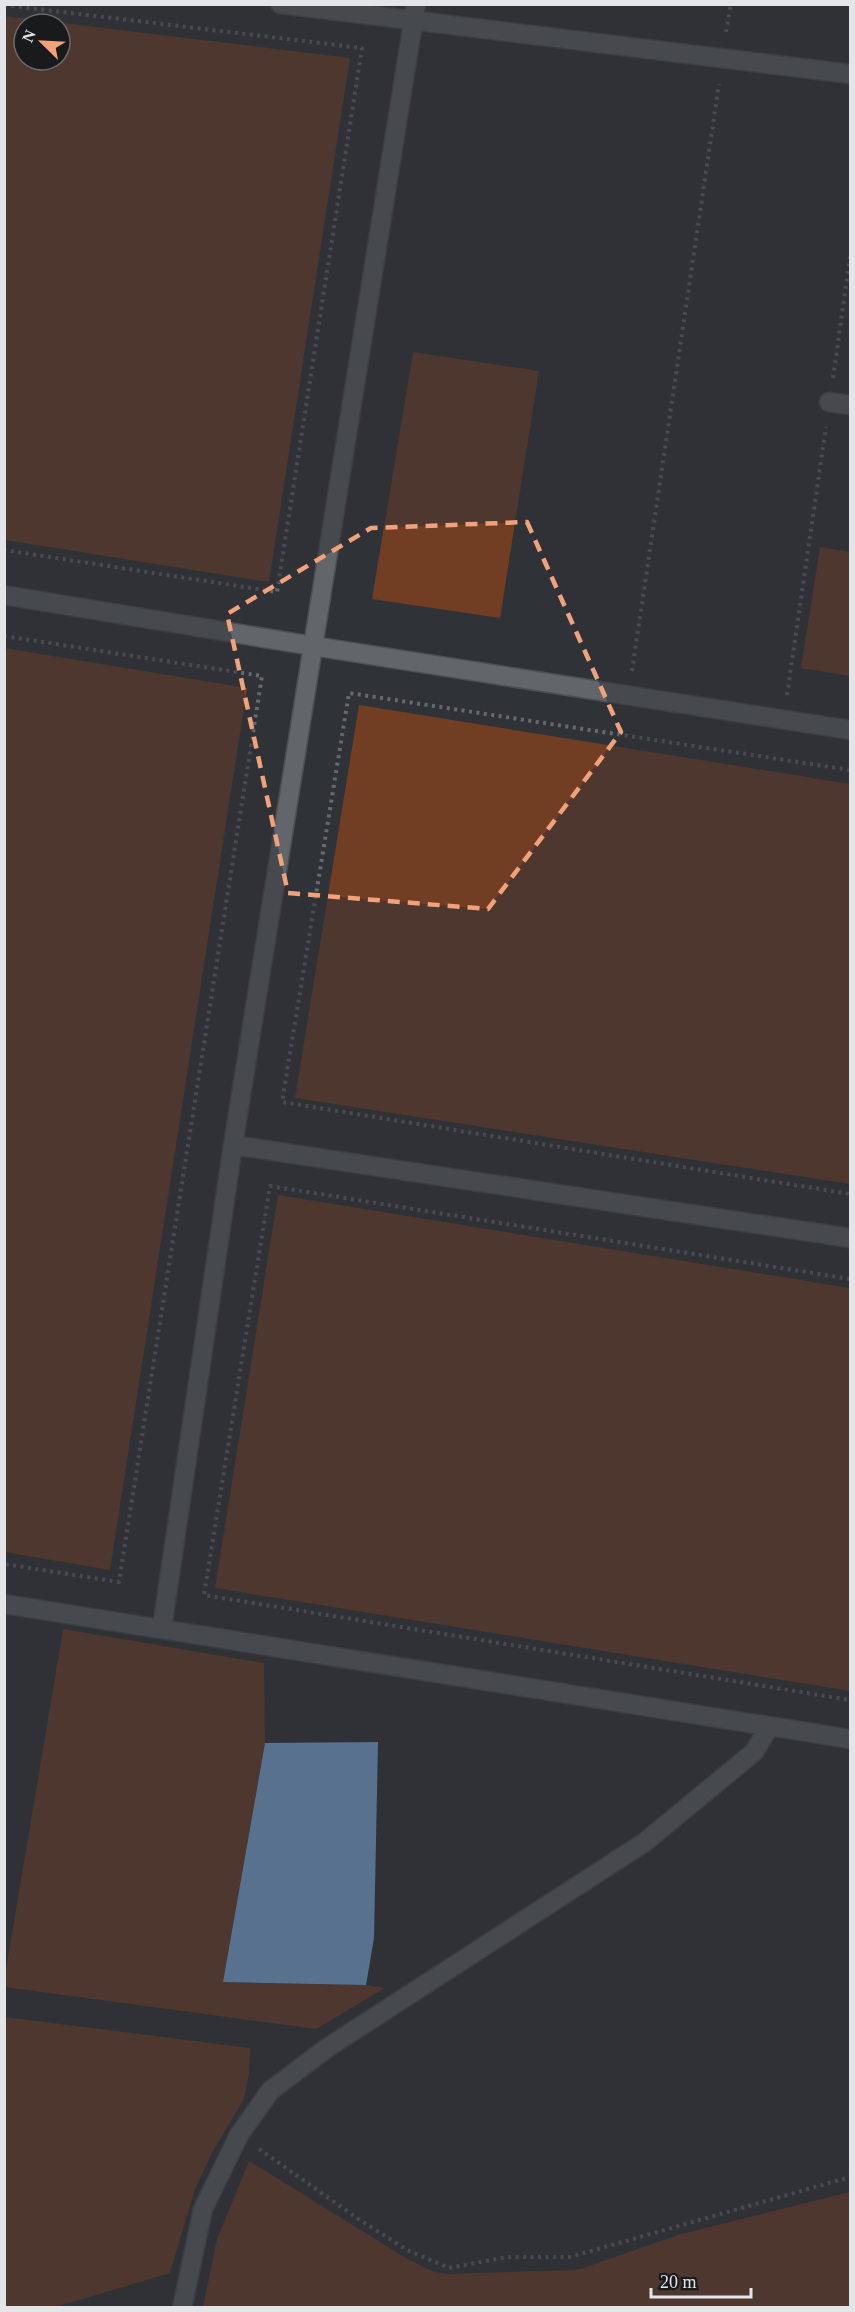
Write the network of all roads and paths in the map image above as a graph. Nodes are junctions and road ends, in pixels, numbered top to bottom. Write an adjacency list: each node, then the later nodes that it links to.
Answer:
1 (280, 4): 3 (street)
2 (4, 5): 9 (path)
3 (414, 13): 4 (street); 12 (street)
4 (722, 59): 5 (street); 13 (path)
5 (850, 74)
6 (850, 257): 7 (path)
7 (829, 402): 8 (street); 14 (path)
8 (850, 405)
9 (4, 550)
10 (4, 595): 12 (street)
11 (4, 636): 21 (path)
12 (313, 646): 13 (street); 17 (street)
13 (628, 695): 14 (street)
14 (783, 719): 15 (street)
15 (850, 730)
16 (850, 770): 18 (path)
17 (233, 1145): 19 (street); 23 (street)
18 (850, 1194)
19 (850, 1238)
20 (850, 1279): 24 (path)
21 (4, 1564)
22 (4, 1604): 23 (street)
23 (162, 1628): 25 (street)
24 (850, 1700)
25 (769, 1727): 26 (street); 27 (street)
26 (850, 1739)
27 (239, 2135): 28 (path); 29 (street)
28 (850, 2177)
29 (182, 2307)

